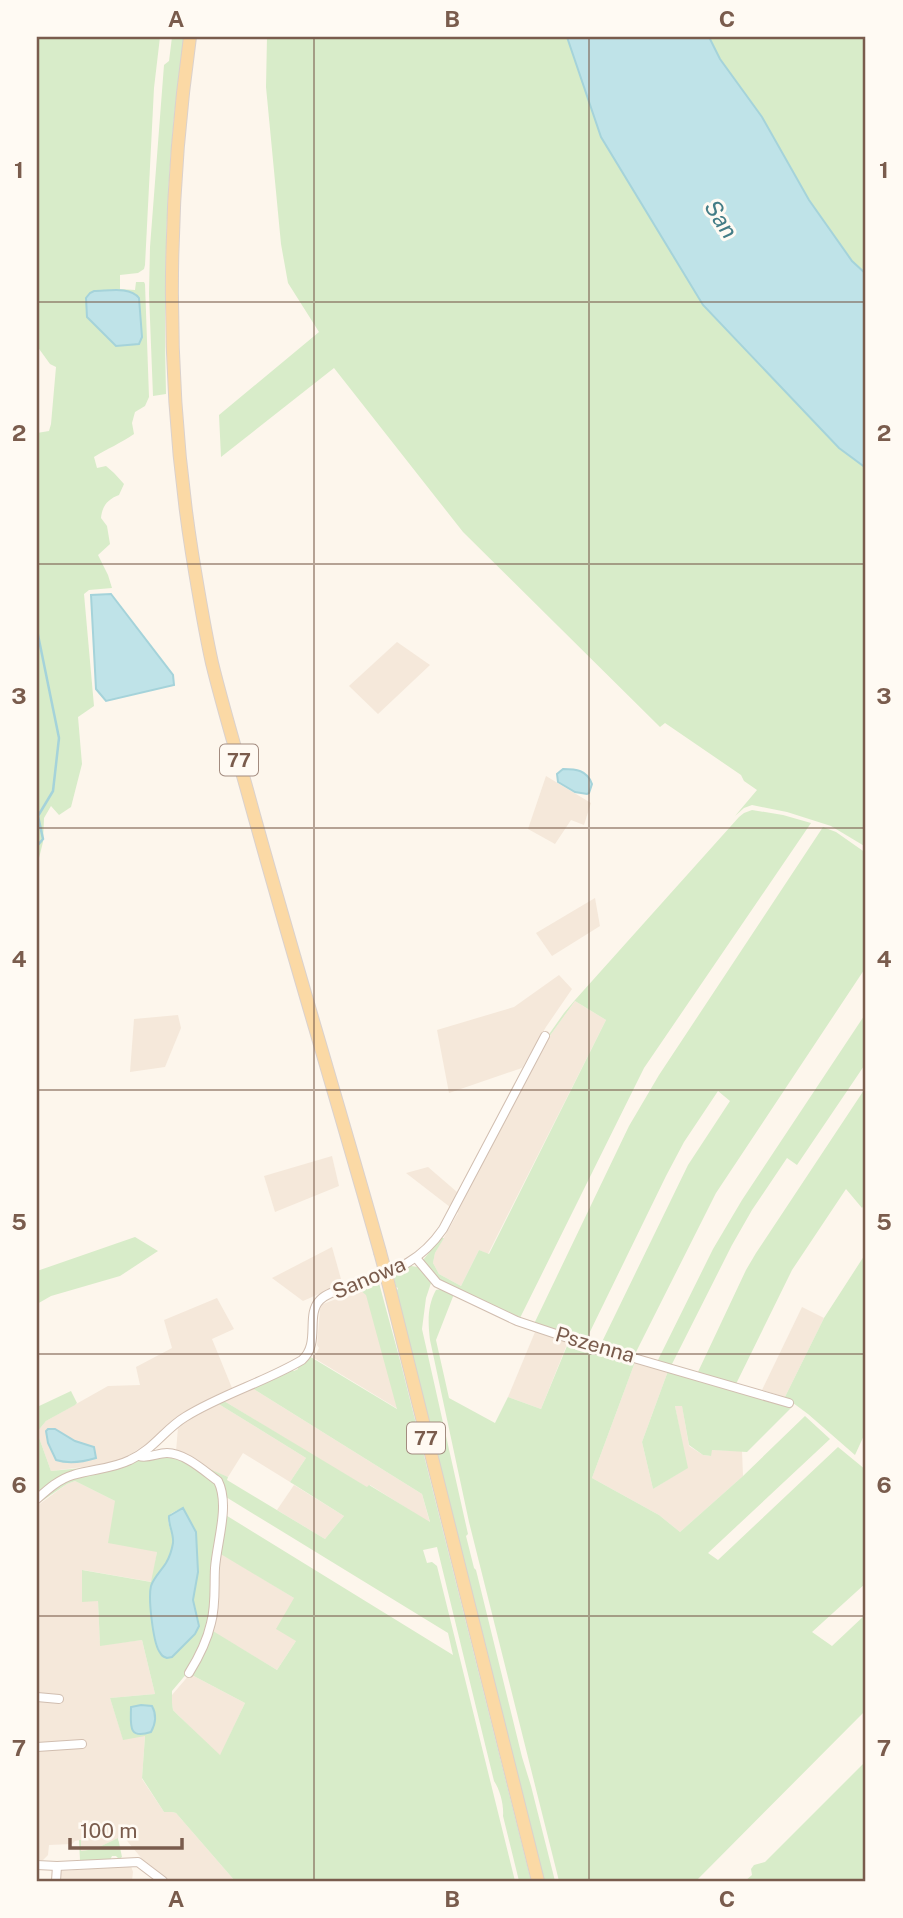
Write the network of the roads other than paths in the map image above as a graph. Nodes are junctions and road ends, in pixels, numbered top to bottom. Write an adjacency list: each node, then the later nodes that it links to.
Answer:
1 (190, 37): 16 (main road, 77, bridge)
2 (545, 1035): 3 (street, Sanowa)
3 (416, 1258): 4 (street, Pszenna); 5 (street, Sanowa)
4 (789, 1403)
5 (139, 1456): 6 (street, Sanowa); 7 (street, Sanowa)
6 (37, 1499)
7 (189, 1673)
8 (37, 1698): 9 (street)
9 (59, 1699)
10 (82, 1744): 11 (street)
11 (37, 1747)
12 (37, 1865): 13 (street)
13 (57, 1866): 14 (street); 15 (street)
14 (56, 1881)
15 (163, 1881)
16 (538, 1881)

